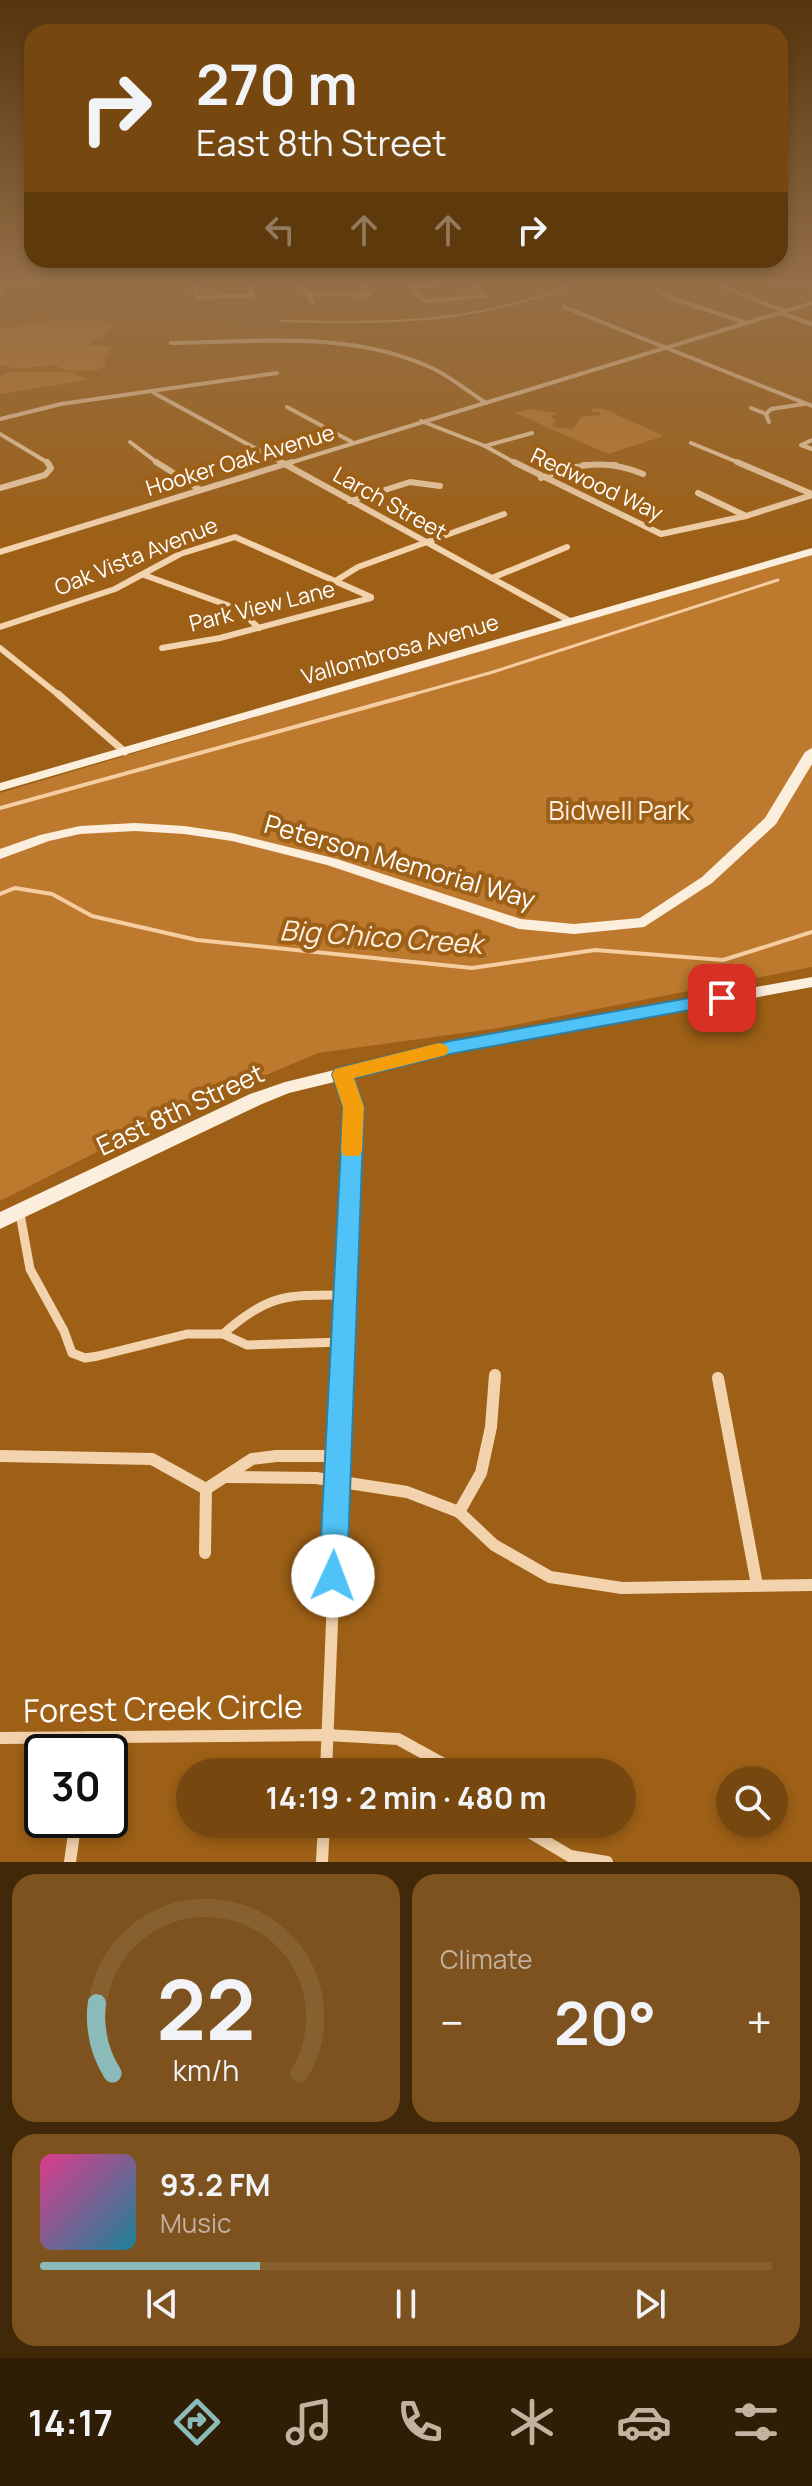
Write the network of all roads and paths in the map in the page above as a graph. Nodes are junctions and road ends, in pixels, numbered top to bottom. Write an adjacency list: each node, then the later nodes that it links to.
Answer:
1 (435, 370): 6 (street)
2 (595, 370): 6 (street, Hooker Oak Avenue)
3 (718, 370): 7 (street)
4 (277, 373): 5 (street)
5 (154, 393): 11 (street); 22 (street, Larch Street)
6 (486, 403): 12 (street, Hooker Oak Avenue)
7 (809, 404): 10 (street)
8 (287, 407): 18 (street)
9 (751, 408): 10 (street)
10 (766, 414): 13 (street)
11 (0, 419)
12 (421, 421): 18 (street, Hooker Oak Avenue); 20 (street, Redwood Way)
13 (769, 422)
14 (532, 433): 20 (street)
15 (0, 434): 26 (street)
16 (812, 440): 21 (street)
17 (130, 442): 27 (street)
18 (352, 442): 22 (street, Hooker Oak Avenue)
19 (691, 443): 29 (street)
20 (485, 446): 24 (street, Redwood Way)
21 (812, 449)
22 (283, 465): 27 (street, Hooker Oak Avenue); 30 (street, Larch Street)
23 (643, 474): 24 (street)
24 (541, 478): 32 (street, Redwood Way)
25 (440, 486): 30 (street)
26 (0, 488)
27 (199, 489): 36 (street, Hooker Oak Avenue)
28 (698, 493): 32 (street)
29 (812, 494): 32 (street, Redwood Way)
30 (350, 501): 33 (street, Larch Street)
31 (504, 514): 33 (street)
32 (746, 516)
33 (427, 543): 38 (street, Larch Street); 39 (street)
34 (567, 547): 38 (street)
35 (812, 551): 41 (street, Vallombrosa Avenue)
36 (0, 552)
37 (144, 575): 39 (street, Oak Vista Avenue); 42 (street, Oak Vista Avenue); 43 (street)
38 (492, 578): 41 (street, Larch Street)
39 (337, 580): 40 (street, Oak Vista Avenue)
40 (371, 597): 43 (street, Park View Lane)
41 (568, 620): 48 (street, Vallombrosa Avenue)
42 (0, 627)
43 (259, 628): 45 (street, Park View Lane)
44 (0, 648): 46 (street)
45 (162, 648)
46 (12, 658): 47 (street); 48 (street)
47 (0, 662)
48 (125, 752): 50 (street, Vallombrosa Avenue)
49 (812, 752): 51 (street, Peterson Memorial Way)
50 (0, 787)
51 (0, 854)
52 (812, 982): 53 (street, East 8th Street)
53 (342, 1074): 54 (street, East 8th Street); 56 (street)
54 (20, 1214): 55 (street, East 8th Street); 57 (street)
55 (0, 1221)
56 (344, 1295): 57 (street); 58 (street)
57 (223, 1334): 58 (street)
58 (343, 1342): 62 (street)
59 (495, 1375): 66 (street)
60 (718, 1378): 68 (street)
61 (0, 1456): 65 (street)
62 (338, 1456): 63 (street); 64 (street)
63 (227, 1477): 64 (street); 65 (street)
64 (337, 1481): 66 (street); 70 (street)
65 (206, 1489): 67 (street)
66 (459, 1512): 68 (street)
67 (205, 1553)
68 (757, 1585): 69 (street)
69 (812, 1585)
70 (327, 1735): 71 (street, Forest Creek Circle); 74 (street); 75 (street, Forest Creek Circle)
71 (128, 1737)
72 (0, 1738): 73 (street, Forest Creek Circle)
73 (24, 1738)
74 (326, 1758)
75 (433, 1758)
76 (73, 1838): 79 (street)
77 (323, 1838): 80 (street)
78 (540, 1838): 81 (street)
79 (70, 1862)
80 (322, 1862)
81 (607, 1862)

